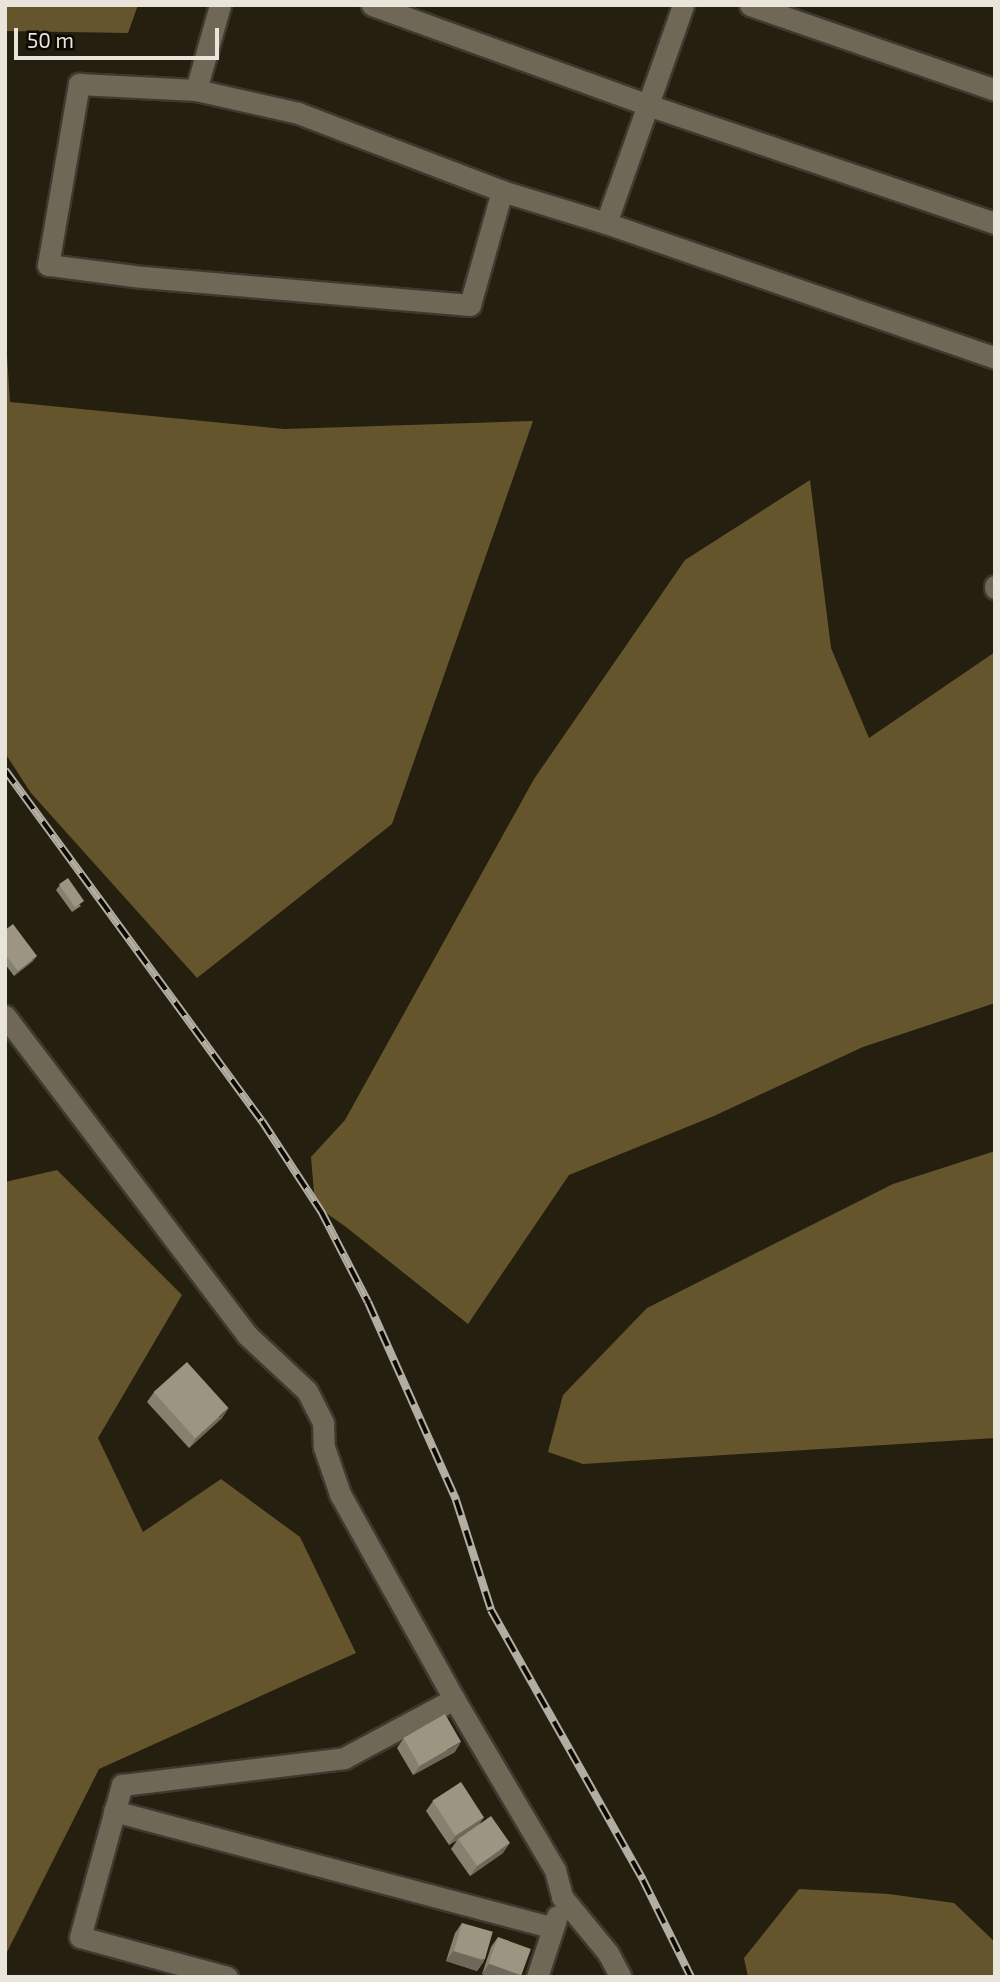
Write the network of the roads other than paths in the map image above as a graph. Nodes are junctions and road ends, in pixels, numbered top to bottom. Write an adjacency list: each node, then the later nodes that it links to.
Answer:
1 (220, 5): 5 (street)
2 (372, 5): 7 (street)
3 (683, 5): 7 (street)
4 (750, 5): 6 (street)
5 (196, 90): 8 (street); 8 (street)
6 (995, 90)
7 (648, 105): 9 (street); 10 (street)
8 (502, 191): 9 (street)
9 (606, 223): 11 (street)
10 (995, 223)
11 (995, 358)
12 (5, 1016): 13 (street)
13 (454, 1699): 14 (street); 15 (street)
14 (114, 1811): 16 (street); 17 (street)
15 (562, 1897): 16 (street); 19 (street)
16 (553, 1928): 18 (street)
17 (227, 1977)
18 (537, 1977)
19 (621, 1977)

